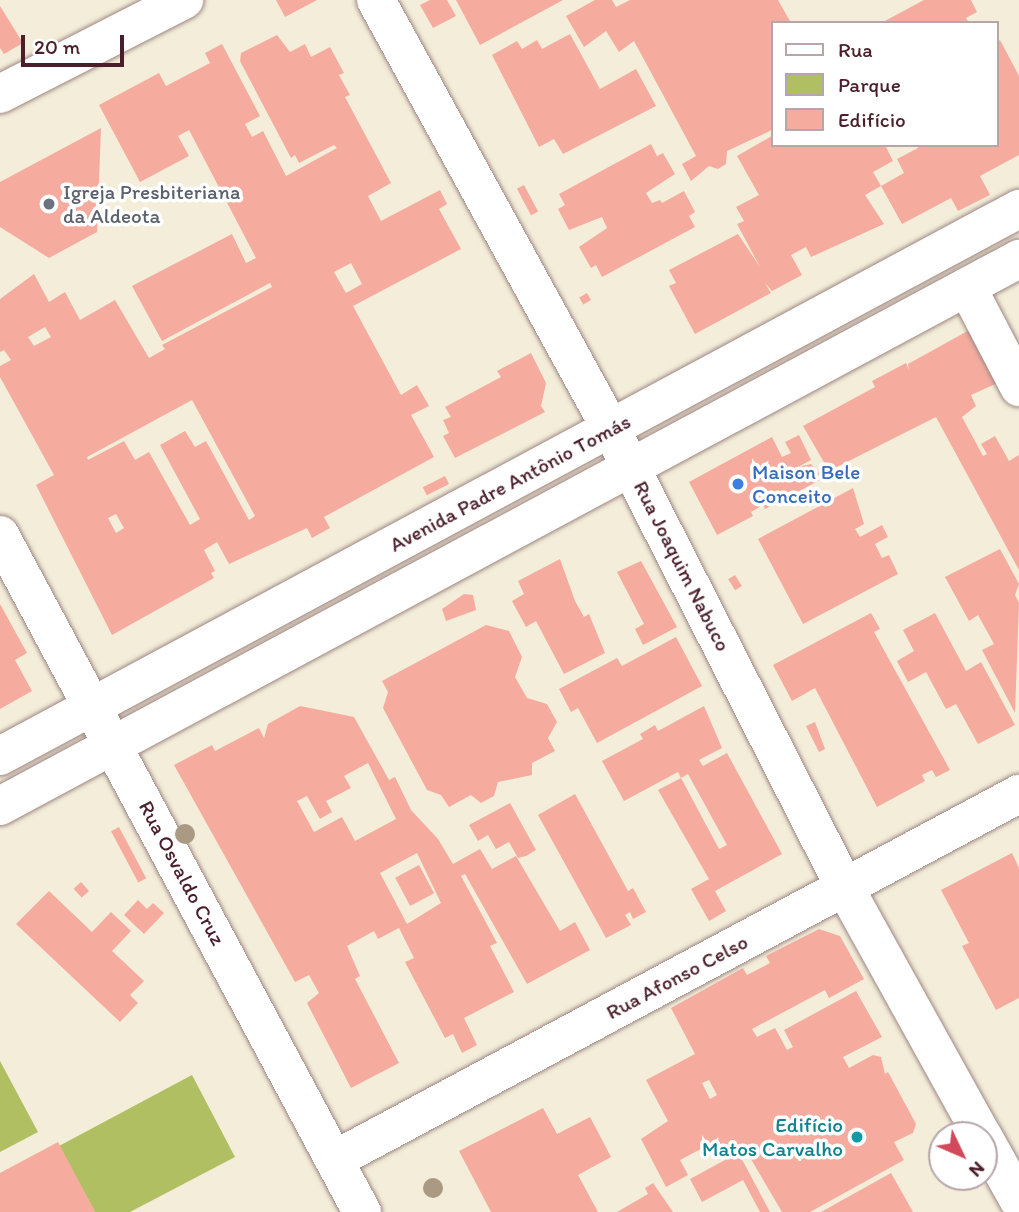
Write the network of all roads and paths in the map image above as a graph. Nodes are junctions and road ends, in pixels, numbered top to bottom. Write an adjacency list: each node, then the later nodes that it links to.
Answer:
1 (184, 0): 3 (street)
2 (376, 0): 8 (street, Rua Joaquim Nabuco)
3 (0, 94)
4 (1019, 209): 8 (street, Avenida Padre Antônio Tomás)
5 (1019, 259): 6 (street)
6 (967, 287): 7 (street); 9 (street)
7 (1019, 387)
8 (611, 429): 9 (street, Rua Joaquim Nabuco); 11 (street, Avenida Padre Antônio Tomás)
9 (632, 469): 12 (street); 16 (street, Rua Joaquim Nabuco)
10 (0, 535): 11 (street, Rua Osvaldo Cruz)
11 (93, 706): 12 (street, Rua Osvaldo Cruz); 13 (street, Avenida Padre Antônio Tomás)
12 (114, 746): 15 (street); 18 (street, Rua Osvaldo Cruz)
13 (0, 756)
14 (1019, 794): 16 (street, Rua Afonso Celso)
15 (0, 806)
16 (845, 888): 17 (street, Rua Joaquim Nabuco); 18 (street, Rua Afonso Celso)
17 (974, 1121)
18 (334, 1160): 21 (street, Rua Osvaldo Cruz)
19 (998, 1164): 20 (street, Rua Joaquim Nabuco)
20 (1019, 1201)
21 (362, 1212)

